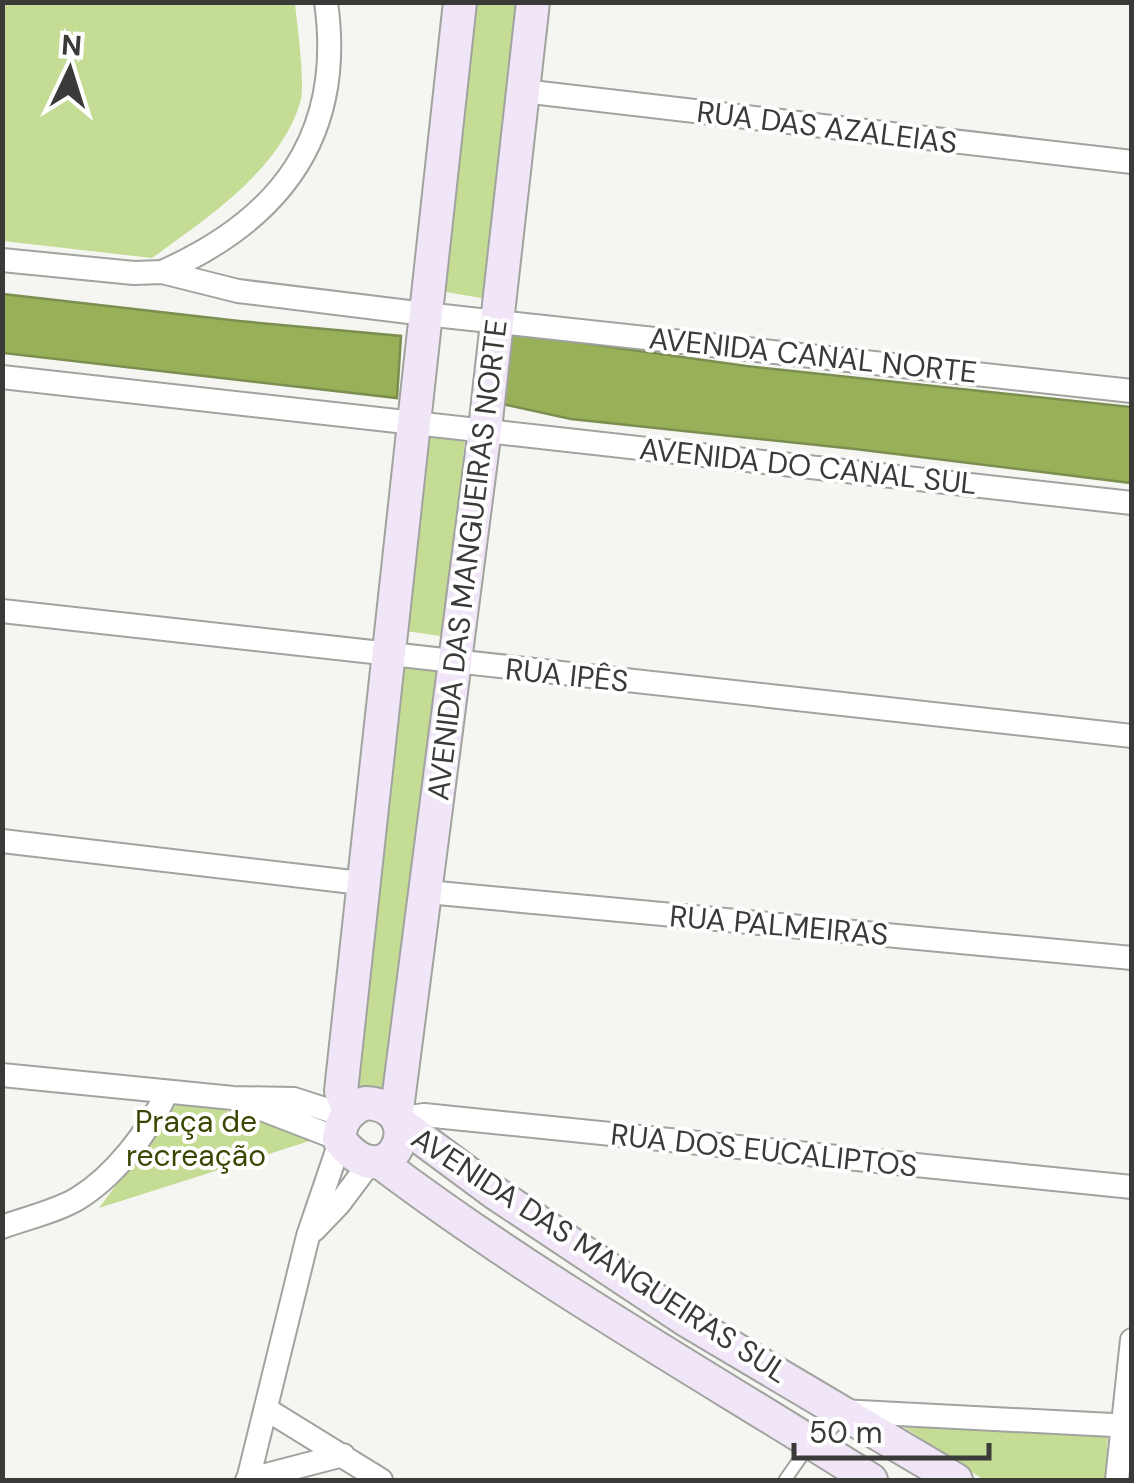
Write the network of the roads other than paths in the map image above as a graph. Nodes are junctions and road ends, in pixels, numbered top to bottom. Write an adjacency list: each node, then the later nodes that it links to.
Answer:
1 (326, 2): 7 (street)
2 (460, 2): 8 (street)
3 (533, 2): 4 (street, AVENIDA DAS MANGUEIRAS NORTE)
4 (523, 92): 5 (street, RUA DAS AZALEIAS); 9 (street, AVENIDA DAS MANGUEIRAS NORTE)
5 (1132, 162)
6 (2, 260): 7 (street)
7 (162, 272): 8 (street)
8 (425, 314): 9 (street, AVENIDA CANAL NORTE); 12 (street)
9 (495, 320): 11 (street, AVENIDA CANAL NORTE); 13 (street, AVENIDA DAS MANGUEIRAS NORTE)
10 (2, 376): 12 (street)
11 (1132, 390)
12 (412, 421): 13 (street, AVENIDA DO CANAL SUL); 16 (street)
13 (485, 429): 14 (street, AVENIDA DO CANAL SUL); 17 (street, AVENIDA DAS MANGUEIRAS NORTE)
14 (1132, 503)
15 (2, 611): 16 (street, RUA IPÊS)
16 (387, 655): 17 (street, RUA IPÊS); 20 (street)
17 (454, 662): 18 (street, RUA IPÊS); 21 (street, AVENIDA DAS MANGUEIRAS NORTE)
18 (1132, 736)
19 (2, 840): 20 (street)
20 (361, 883): 26 (street)
21 (427, 892): 22 (street, RUA PALMEIRAS); 25 (street, AVENIDA DAS MANGUEIRAS NORTE)
22 (1132, 958)
23 (2, 1076): 24 (street)
24 (167, 1092): 26 (street); 29 (street)
25 (398, 1120): 26 (street); 27 (street); 28 (street, RUA DOS EUCALIPTOS); 33 (street, AVENIDA DAS MANGUEIRAS SUL)
26 (344, 1127): 27 (street); 30 (street)
27 (375, 1163): 30 (street); 35 (street, AVENIDA DAS MANGUEIRAS SUL)
28 (1132, 1188)
29 (2, 1227)
30 (308, 1236): 32 (street)
31 (1132, 1340): 34 (street)
32 (266, 1409): 36 (street); 37 (street)
33 (840, 1411): 34 (street); 35 (street); 41 (street, AVENIDA DAS MANGUEIRAS SUL)
34 (1127, 1426): 42 (street)
35 (812, 1442): 39 (lane); 40 (street, AVENIDA DAS MANGUEIRAS SUL)
36 (343, 1455): 37 (street); 38 (street)
37 (248, 1480)
38 (381, 1480)
39 (785, 1480)
40 (871, 1480)
41 (956, 1480)
42 (1117, 1480)

